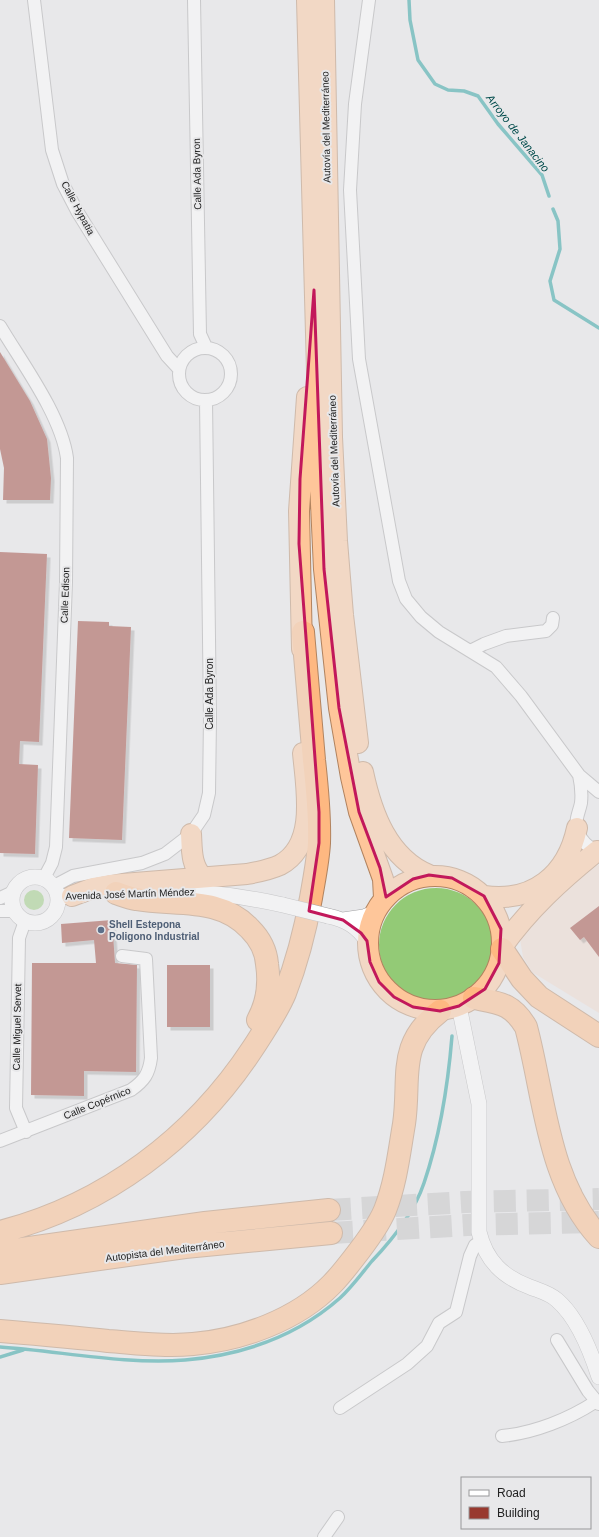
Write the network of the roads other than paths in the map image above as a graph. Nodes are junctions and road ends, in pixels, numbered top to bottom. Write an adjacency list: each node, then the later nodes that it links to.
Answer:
1 (34, 0): 9 (street, Calle Hypatia)
2 (194, 0): 8 (street, Calle Ada Byron)
3 (307, 0): 6 (highway, Autovía del Mediterráneo)
4 (324, 0): 19 (highway, Autovía del Mediterráneo)
5 (370, 0): 13 (street)
6 (314, 290): 12 (highway, Autovía del Mediterráneo); 25 (highway, Autovía del Mediterráneo)
7 (0, 326): 21 (street, Calle Edison)
8 (206, 347): 9 (street); 10 (street)
9 (179, 368): 10 (street)
10 (206, 400): 17 (street, Calle Ada Byron)
11 (553, 618): 13 (street)
12 (303, 632): 20 (highway, Autovía del Mediterráneo); 33 (highway)
13 (470, 651): 14 (street)
14 (579, 775): 15 (street); 16 (street)
15 (599, 793): 16 (street)
16 (578, 819): 18 (street); 24 (highway)
17 (191, 834): 20 (highway); 21 (street, Calle Ada Byron)
18 (598, 851): 29 (highway)
19 (429, 876): 24 (highway); 25 (highway)
20 (202, 877): 21 (highway, Autovía del Mediterráneo)
21 (57, 889): 22 (street, Avenida José Martín Méndez); 23 (street); 26 (street)
22 (116, 893): 27 (street, Avenida José Martín Méndez, bridge); 33 (highway)
23 (6, 895): 26 (street)
24 (484, 896): 29 (highway)
25 (379, 906): 27 (street, Avenida José Martín Méndez); 28 (highway)
26 (13, 914): 34 (street, Calle Miguel Servet)
27 (343, 920): 28 (street, Avenida José Martín Méndez)
28 (367, 941): 31 (highway)
29 (502, 948): 31 (highway); 32 (highway)
30 (122, 956): 34 (street, Calle Copérnico)
31 (458, 1005): 39 (highway); 40 (street); 43 (highway)
32 (599, 1036)
33 (239, 1069): 37 (highway)
34 (26, 1132): 35 (street, Calle Copérnico)
35 (0, 1140)
36 (329, 1210): 41 (highway)
37 (0, 1232)
38 (331, 1233): 42 (highway, Autopista del Mediterráneo)
39 (599, 1237)
40 (481, 1242): 45 (street); 47 (street)
41 (0, 1252)
42 (0, 1273)
43 (0, 1330)
44 (557, 1340): 46 (street)
45 (599, 1377)
46 (597, 1403): 48 (street)
47 (340, 1408)
48 (502, 1436)
49 (338, 1517): 50 (street)
50 (324, 1537)

